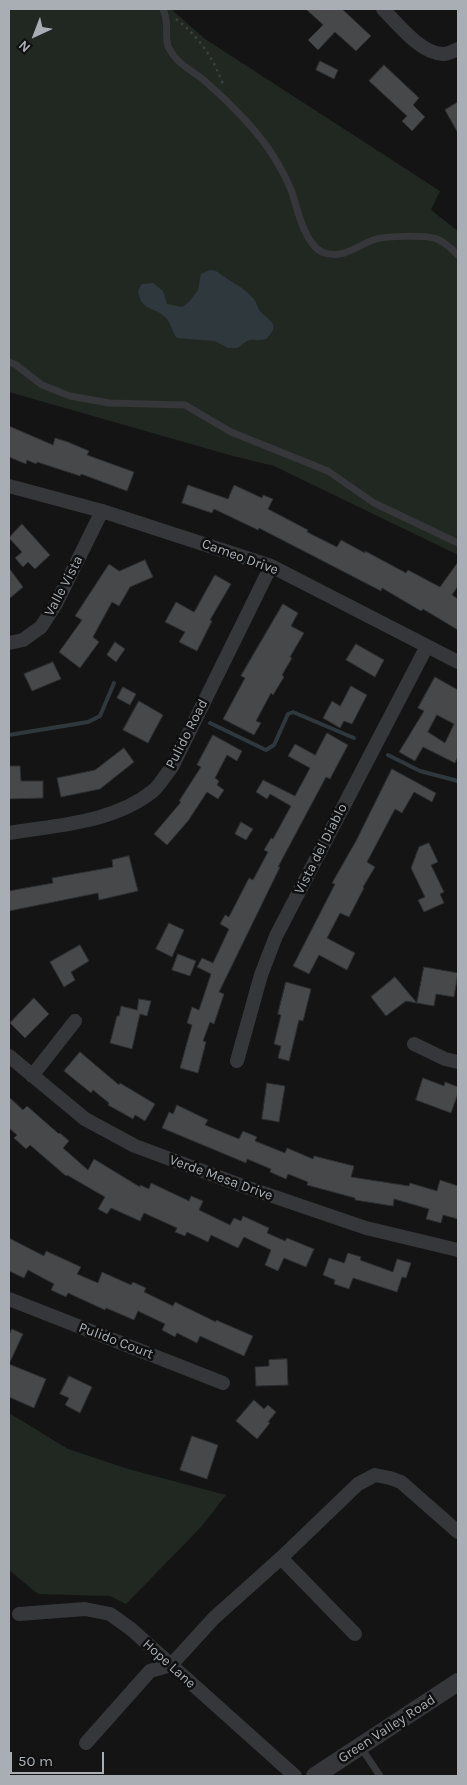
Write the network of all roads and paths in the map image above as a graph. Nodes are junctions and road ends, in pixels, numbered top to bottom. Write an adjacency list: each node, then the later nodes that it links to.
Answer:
1 (163, 9): 5 (lane)
2 (383, 9): 4 (street)
3 (171, 15): 5 (path)
4 (458, 49)
5 (229, 105): 6 (lane)
6 (458, 255)
7 (9, 362): 10 (lane)
8 (9, 486): 9 (street, Cameo Drive)
9 (102, 511): 11 (street, Cameo Drive); 12 (street, Valle Vista)
10 (458, 543)
11 (271, 566): 13 (street, Cameo Drive); 15 (street, Pulido Road)
12 (9, 644)
13 (426, 646): 14 (street, Cameo Drive); 19 (street, Vista del Diablo)
14 (458, 662)
15 (9, 833)
16 (75, 1021): 21 (street)
17 (414, 1044): 20 (street)
18 (9, 1056): 21 (street, Verde Mesa Drive)
19 (237, 1060)
20 (458, 1062)
21 (32, 1076): 22 (street, Verde Mesa Drive)
22 (458, 1250)
23 (9, 1299): 24 (street, Pulido Court)
24 (223, 1383)
25 (458, 1532): 26 (street)
26 (281, 1558): 28 (street); 29 (street)
27 (19, 1614): 29 (street, Hope Lane)
28 (356, 1634)
29 (171, 1666): 31 (street); 33 (street, Hope Lane)
30 (458, 1682): 32 (street, Green Valley Road)
31 (86, 1743)
32 (359, 1746): 34 (street, Green Valley Road); 35 (lane)
33 (296, 1776)
34 (315, 1776)
35 (380, 1776)

